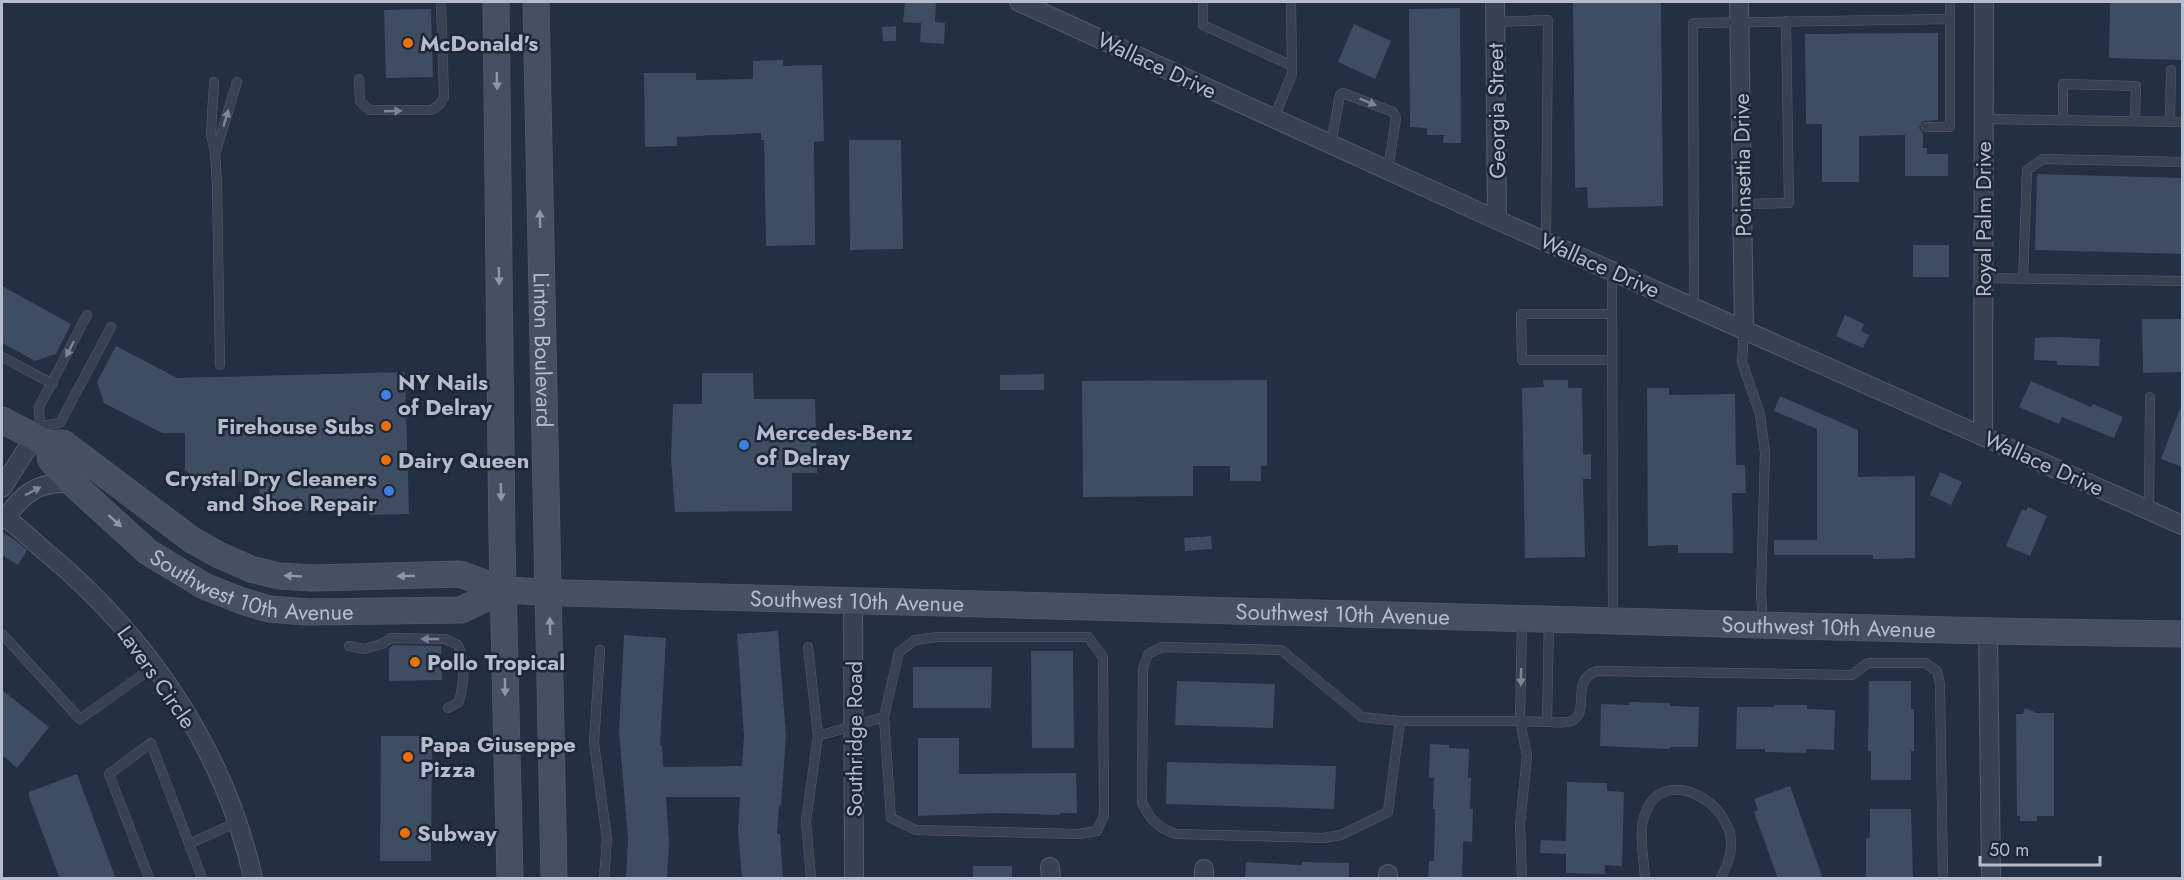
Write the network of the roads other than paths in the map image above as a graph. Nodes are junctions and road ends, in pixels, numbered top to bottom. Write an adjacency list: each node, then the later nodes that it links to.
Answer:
1 (441, 2): 17 (lane, one-way to 1)
2 (496, 2): 56 (street, Linton Boulevard, one-way to 56)
3 (536, 2): 57 (street, Linton Boulevard, one-way to 3)
4 (1019, 2): 20 (street, Wallace Drive)
5 (1203, 2): 15 (lane)
6 (1291, 2): 15 (lane)
7 (1495, 2): 13 (street, Georgia Street)
8 (1739, 2): 14 (street, Poinsettia Drive)
9 (1950, 2): 11 (lane)
10 (1984, 2): 21 (street, Royal Palm Drive)
11 (1950, 19): 12 (lane); 26 (lane)
12 (1786, 21): 14 (lane); 31 (lane)
13 (1495, 22): 32 (street, Georgia Street); 33 (lane)
14 (1739, 22): 31 (street, Poinsettia Drive); 38 (lane)
15 (1292, 66): 20 (lane)
16 (2170, 70): 24 (lane)
17 (359, 79)
18 (214, 82): 28 (lane)
19 (237, 82): 28 (lane, one-way to 19)
20 (1274, 118): 27 (street, Wallace Drive)
21 (1984, 119): 22 (lane); 35 (street, Royal Palm Drive)
22 (2063, 120): 23 (lane); 23 (lane)
23 (2135, 121): 24 (lane)
24 (2170, 121): 25 (lane)
25 (2182, 122)
26 (1926, 127)
27 (1330, 144): 30 (street, Wallace Drive); 30 (lane, one-way to 30)
28 (215, 153): 45 (lane)
29 (2182, 162): 36 (lane)
30 (1388, 170): 32 (street, Wallace Drive)
31 (1742, 204): 42 (street, Poinsettia Drive)
32 (1497, 220): 33 (street, Wallace Drive)
33 (1546, 242): 34 (street, Wallace Drive)
34 (1612, 271): 38 (street, Wallace Drive); 39 (lane)
35 (1983, 278): 36 (lane); 50 (street, Royal Palm Drive)
36 (2023, 279): 37 (lane)
37 (2182, 281)
38 (1694, 307): 42 (street, Wallace Drive)
39 (1612, 314): 44 (lane); 44 (lane)
40 (87, 315): 46 (lane, one-way to 46)
41 (111, 327): 49 (lane)
42 (1744, 329): 50 (street, Wallace Drive); 62 (lane)
43 (2, 357): 46 (lane)
44 (1612, 360): 61 (lane)
45 (220, 365)
46 (53, 384): 49 (lane)
47 (2150, 397): 53 (lane)
48 (2, 420): 49 (street, Southwest 10th Avenue)
49 (41, 435): 51 (street, Southwest 10th Avenue); 52 (street); 56 (street, Southwest 10th Avenue, one-way to 49)
50 (1983, 436): 53 (street, Wallace Drive)
51 (71, 482): 54 (street, one-way to 51); 56 (street, Southwest 10th Avenue, one-way to 56)
52 (2, 488)
53 (2149, 509): 55 (street, Wallace Drive)
54 (3, 516): 69 (street, Lavers Circle)
55 (2182, 525)
56 (503, 590): 57 (street, Southwest 10th Avenue); 82 (street, Linton Boulevard, one-way to 82)
57 (549, 592): 58 (street, Southwest 10th Avenue); 83 (street, Linton Boulevard, one-way to 57)
58 (854, 600): 59 (street, Southwest 10th Avenue); 75 (street, Southridge Road)
59 (1522, 618): 60 (street, Southwest 10th Avenue); 73 (lane, one-way to 73)
60 (1549, 619): 61 (street, Southwest 10th Avenue); 74 (lane)
61 (1614, 621): 62 (street, Southwest 10th Avenue)
62 (1763, 625): 63 (street, Southwest 10th Avenue)
63 (1988, 631): 65 (street, Southwest 10th Avenue); 91 (street)
64 (2, 634): 69 (lane)
65 (2182, 634)
66 (350, 646): 70 (lane, one-way to 66)
67 (808, 647): 76 (lane)
68 (600, 650): 84 (lane)
69 (155, 666): 77 (street, Lavers Circle)
70 (448, 708)
71 (884, 717): 71 (lane); 75 (lane)
72 (1400, 721): 72 (lane); 73 (lane)
73 (1520, 721): 74 (lane); 87 (lane)
74 (1547, 722): 90 (lane)
75 (855, 725): 76 (lane); 86 (street, Southridge Road)
76 (818, 736): 85 (lane)
77 (237, 822): 78 (lane); 81 (street, Lavers Circle)
78 (189, 844): 79 (lane); 80 (lane)
79 (149, 879)
80 (202, 879)
81 (253, 879)
82 (510, 879)
83 (554, 879)
84 (603, 879)
85 (811, 879)
86 (854, 879)
87 (1522, 879)
88 (1646, 879): 89 (lane)
89 (1721, 879)
90 (1943, 879)
91 (1991, 879)

